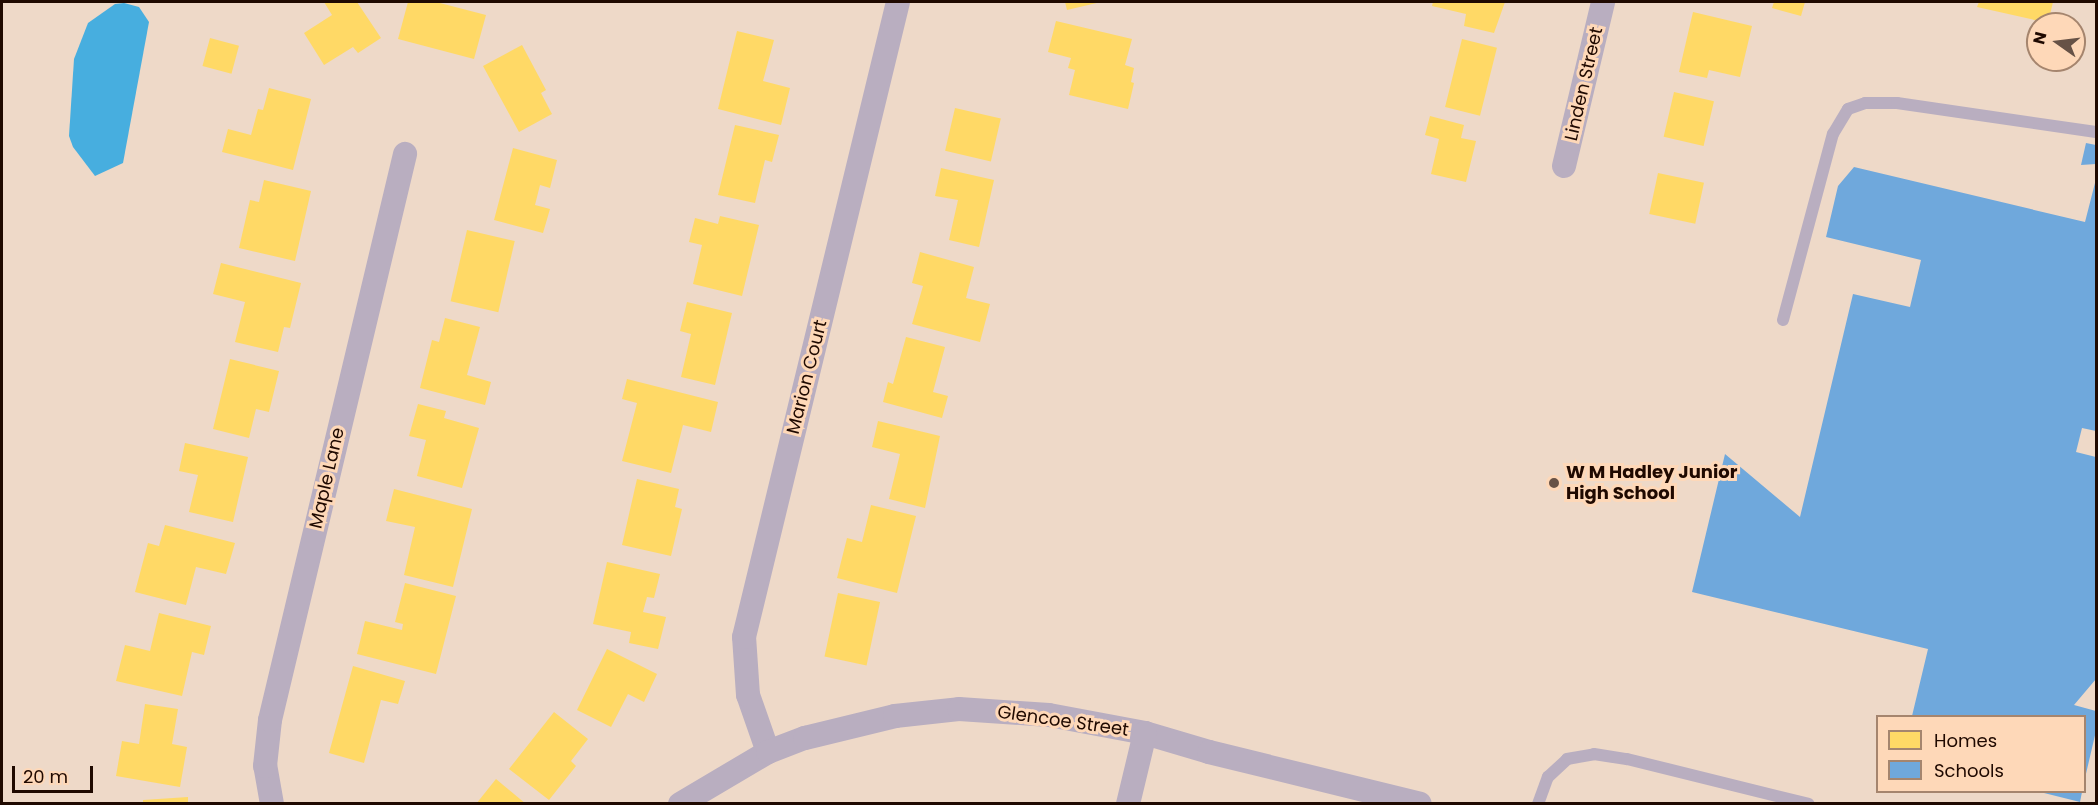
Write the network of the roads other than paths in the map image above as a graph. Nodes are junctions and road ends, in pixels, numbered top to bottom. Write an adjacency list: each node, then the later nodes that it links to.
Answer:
1 (898, 2): 8 (street, Marion Court)
2 (1603, 2): 5 (street, Linden Street)
3 (2097, 132): 6 (lane)
4 (405, 154): 9 (street, Maple Lane)
5 (1564, 166)
6 (1782, 320)
7 (1145, 733): 8 (street, Glencoe Street); 11 (street); 12 (street, Glencoe Street)
8 (768, 752): 10 (street, Glencoe Street)
9 (272, 804)
10 (680, 804)
11 (1128, 804)
12 (1420, 804)
13 (1538, 804): 14 (lane)
14 (1809, 804)

